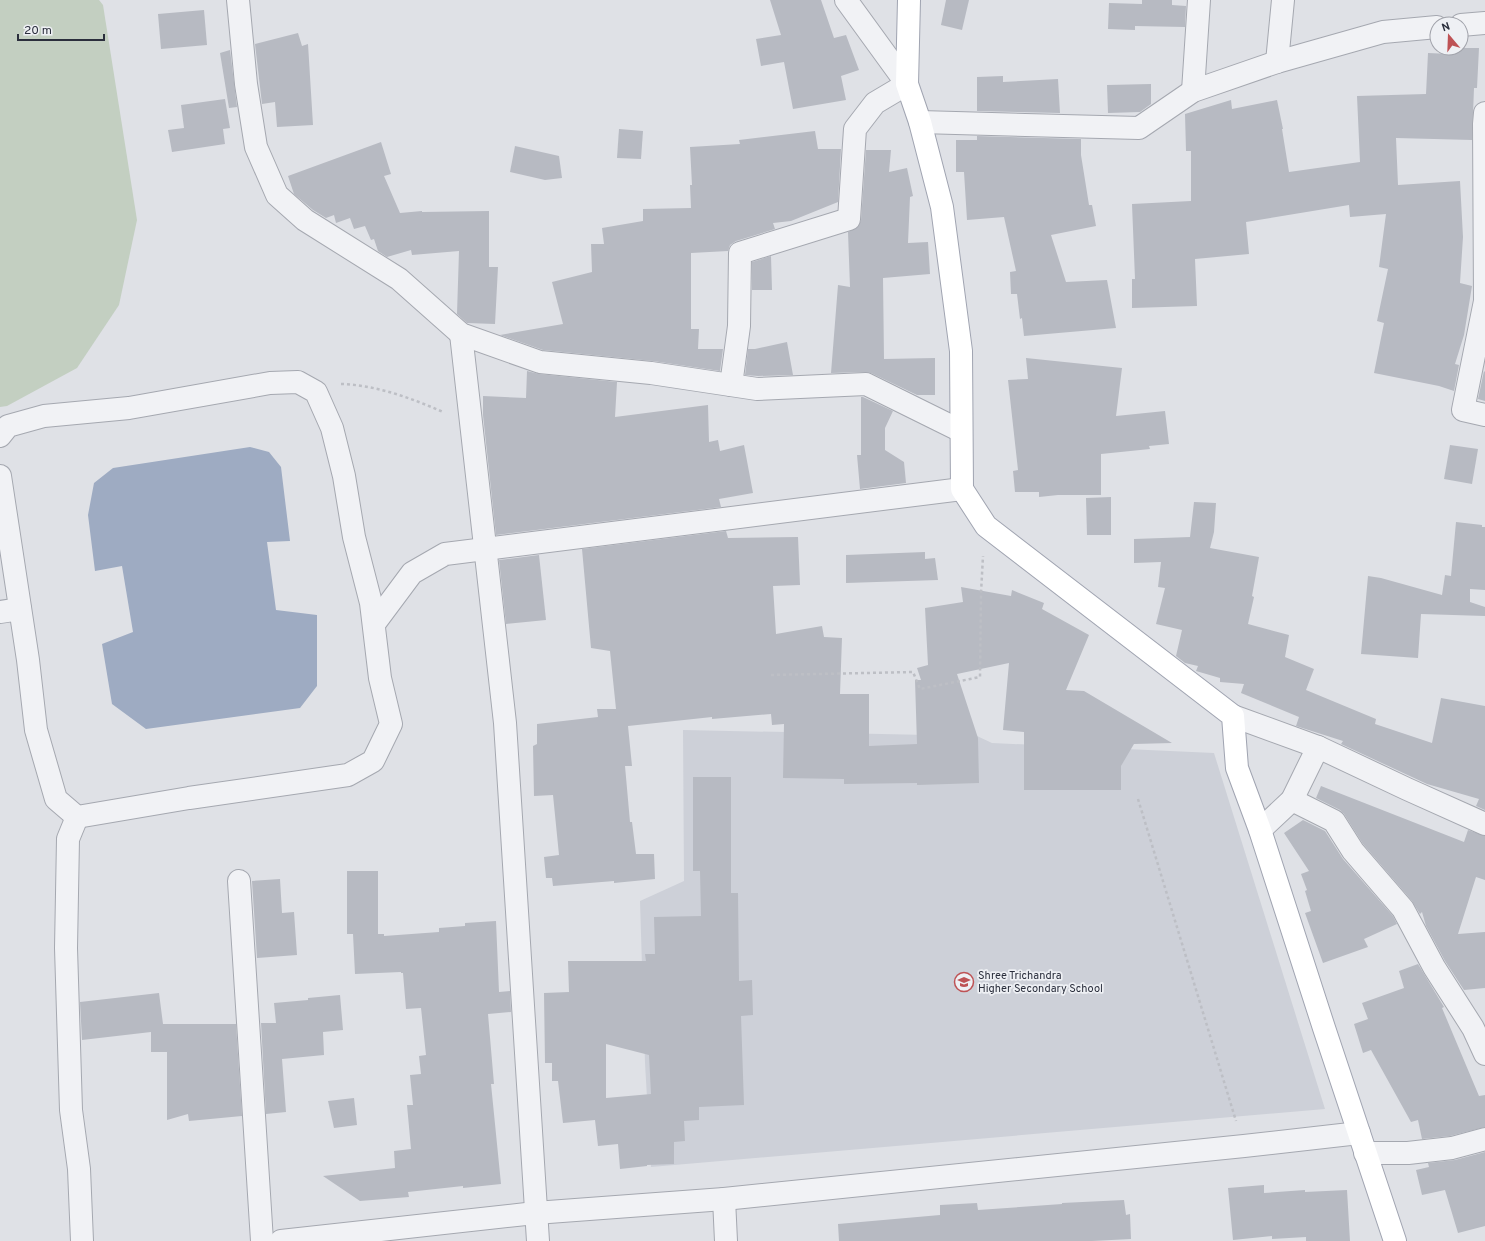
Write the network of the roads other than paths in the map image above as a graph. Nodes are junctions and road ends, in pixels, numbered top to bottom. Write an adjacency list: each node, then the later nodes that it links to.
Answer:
1 (238, 0): 15 (street)
2 (846, 0): 10 (street)
3 (909, 0): 10 (main road)
4 (1199, 0): 11 (street)
5 (1283, 0): 9 (street)
6 (1485, 23): 7 (street)
7 (1469, 24)
8 (1429, 29): 9 (street)
9 (1278, 62): 11 (street)
10 (907, 84): 13 (main road); 16 (street)
11 (1193, 91): 13 (street)
12 (1485, 113): 14 (street)
13 (920, 122): 18 (main road)
14 (1485, 300): 17 (street)
15 (461, 334): 16 (street); 22 (street)
16 (731, 385): 18 (street)
17 (1485, 414)
18 (961, 431): 21 (main road)
19 (0, 436): 24 (street)
20 (0, 476): 23 (street)
21 (962, 489): 22 (street); 25 (main road)
22 (485, 550): 24 (street); 36 (street)
23 (10, 610): 28 (street)
24 (374, 624): 28 (street)
25 (1232, 716): 26 (street); 30 (main road)
26 (1318, 747): 27 (street); 29 (street)
27 (1292, 800): 30 (street); 32 (street)
28 (77, 817): 38 (street)
29 (1485, 824)
30 (1260, 830): 34 (main road)
31 (239, 881): 39 (street)
32 (1485, 1054)
33 (1485, 1139): 34 (street)
34 (1362, 1143): 35 (street); 43 (main road)
35 (724, 1199): 36 (street); 42 (street)
36 (535, 1214): 37 (street); 41 (street)
37 (319, 1239): 40 (street)
38 (82, 1241)
39 (262, 1241)
40 (281, 1241)
41 (538, 1241)
42 (726, 1241)
43 (1395, 1241)

